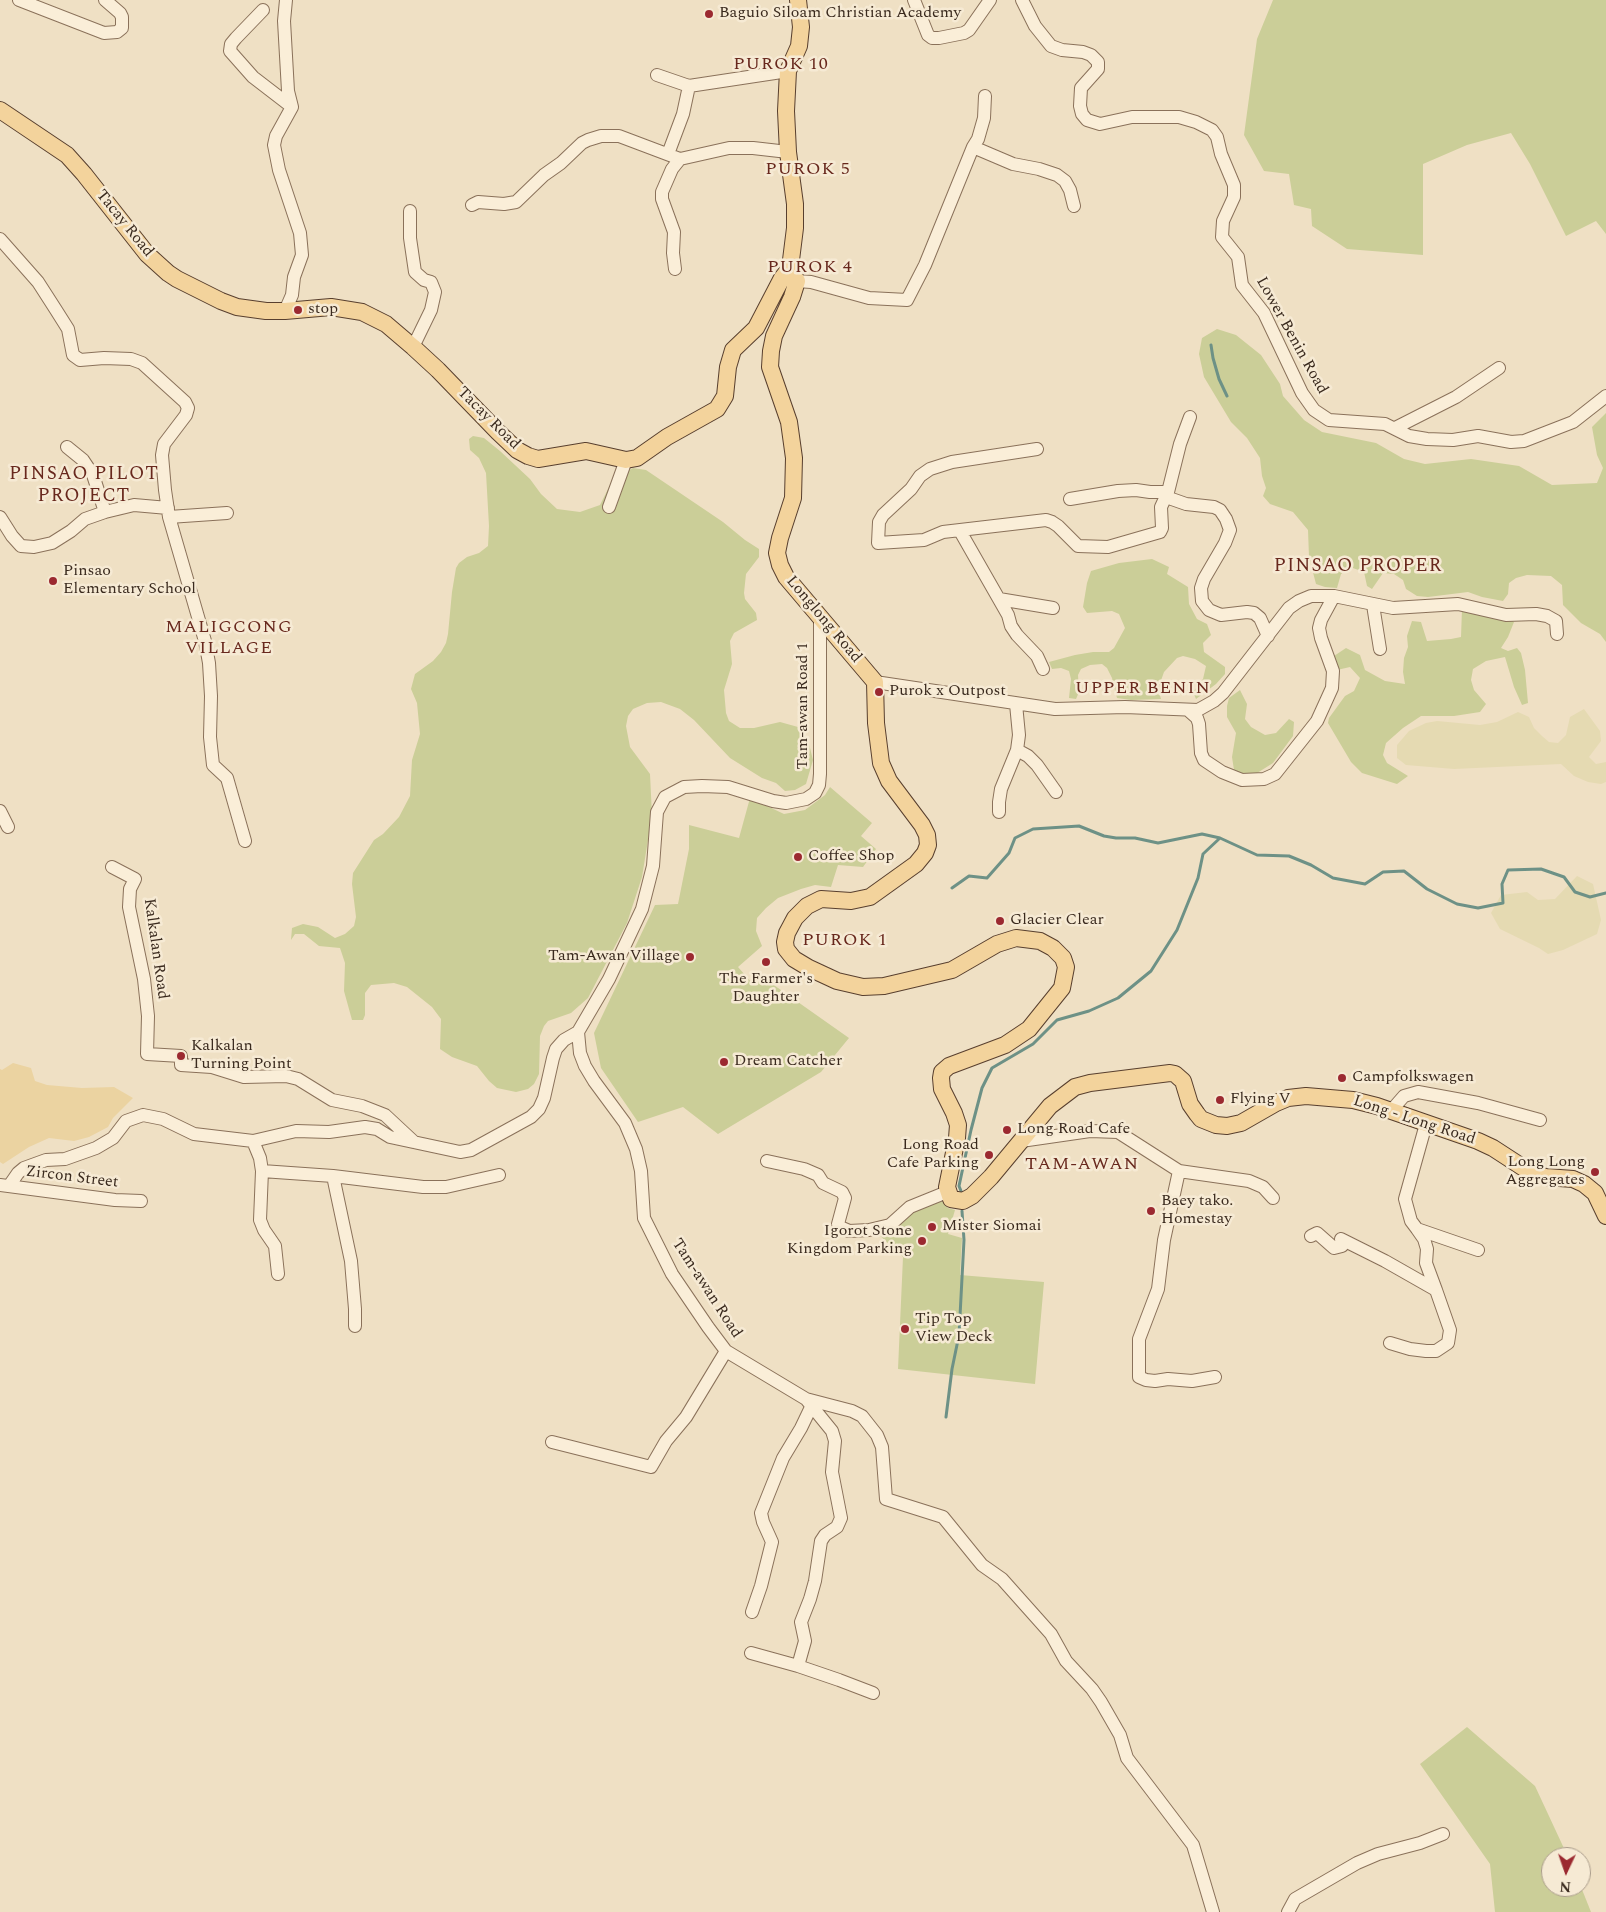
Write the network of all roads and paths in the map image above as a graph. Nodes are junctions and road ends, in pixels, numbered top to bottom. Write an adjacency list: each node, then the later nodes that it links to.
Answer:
1 (19, 0): 2 (street)
2 (105, 0)
3 (286, 0): 13 (street)
4 (798, 0): 9 (main road)
5 (914, 0): 6 (street)
6 (990, 0)
7 (1022, 0): 29 (street, Lower Benin Road)
8 (263, 10): 13 (street)
9 (788, 71): 11 (street); 16 (main road)
10 (657, 75): 11 (street)
11 (689, 86): 17 (street)
12 (985, 96): 15 (street)
13 (292, 107): 24 (street)
14 (0, 110): 24 (main road, Tacay Road)
15 (973, 146): 19 (street); 23 (street)
16 (788, 152): 17 (street); 23 (main road)
17 (674, 157): 18 (street); 22 (street)
18 (472, 205)
19 (1074, 206)
20 (410, 211): 25 (street)
21 (0, 239): 37 (street)
22 (675, 269)
23 (794, 274): 32 (main road); 45 (main road, Longlong Road)
24 (285, 312): 25 (main road, Tacay Road)
25 (413, 347): 32 (main road, Tacay Road)
26 (1499, 368): 29 (street)
27 (1606, 396): 29 (street, Lower Benin Road)
28 (1190, 417): 33 (street)
29 (1395, 428)
30 (67, 447): 36 (street)
31 (1037, 449): 40 (street)
32 (626, 460): 35 (street)
33 (1167, 494): 34 (street); 40 (street); 47 (street)
34 (1070, 499)
35 (609, 507)
36 (105, 512): 37 (street); 39 (street)
37 (168, 512): 38 (street); 58 (street)
38 (227, 513)
39 (0, 517)
40 (960, 531): 42 (street)
41 (1334, 596): 43 (street); 47 (street); 52 (street)
42 (999, 599): 44 (street); 49 (street)
43 (1372, 605): 46 (street); 48 (street)
44 (1053, 608)
45 (820, 618): 50 (main road, Longlong Road); 60 (street, Tam-awan Road 1)
46 (1557, 634)
47 (1268, 636): 52 (street)
48 (1380, 649)
49 (1043, 669)
50 (875, 682): 51 (street); 73 (main road)
51 (1016, 704): 52 (street); 53 (street)
52 (1188, 710)
53 (1017, 750): 54 (street); 56 (street)
54 (1056, 792)
55 (0, 811): 57 (street)
56 (1000, 812)
57 (8, 827)
58 (245, 841)
59 (112, 867): 66 (street, Kalkalan Road)
60 (578, 1032): 66 (street, Tam-awan Road 1); 84 (street, Tam-awan Road)
61 (1390, 1112): 62 (street); 63 (main road, Long - Long Road); 65 (main road, Long - Long Road)
62 (1540, 1120)
63 (1426, 1124): 76 (main road, Long - Long Road); 77 (street)
64 (253, 1141): 66 (street, Tam-awan Road 1); 69 (street); 72 (street, Tam-awan Road 1)
65 (1021, 1141): 68 (street); 73 (main road, Long - Long Road)
66 (414, 1142)
67 (767, 1160): 73 (street)
68 (1179, 1171): 74 (street); 85 (street)
69 (262, 1172): 71 (street); 80 (street)
70 (499, 1174): 71 (street)
71 (333, 1176): 82 (street)
72 (4, 1186): 75 (street, Zircon Street)
73 (947, 1192)
74 (1273, 1198)
75 (141, 1201)
76 (1606, 1216)
77 (1417, 1229): 79 (street); 81 (street)
78 (1311, 1236): 81 (street)
79 (1478, 1250)
80 (278, 1274)
81 (1436, 1290): 83 (street)
82 (355, 1326)
83 (1390, 1343)
84 (726, 1351): 86 (street, Tam-awan Road); 87 (street)
85 (1215, 1377)
86 (809, 1402): 88 (street); 90 (street, Tam-awan Road); 93 (street)
87 (552, 1442)
88 (752, 1612)
89 (751, 1654): 90 (street)
90 (798, 1666): 91 (street)
91 (873, 1694)
92 (1443, 1834): 94 (street)
93 (1213, 1912)
94 (1288, 1912)

